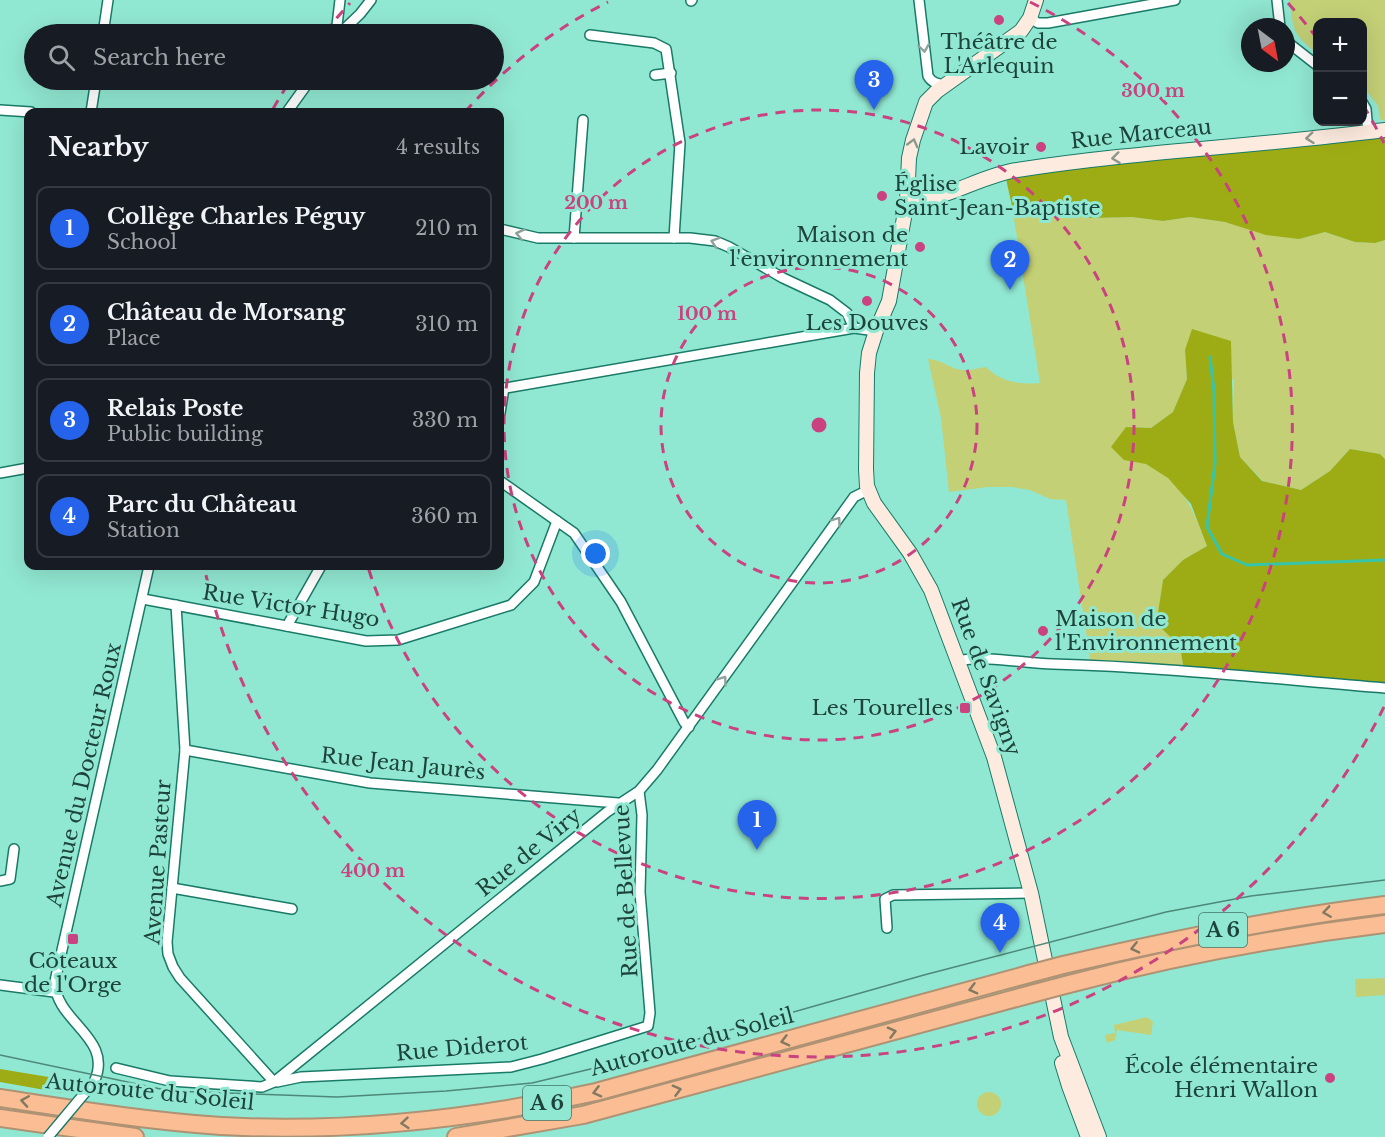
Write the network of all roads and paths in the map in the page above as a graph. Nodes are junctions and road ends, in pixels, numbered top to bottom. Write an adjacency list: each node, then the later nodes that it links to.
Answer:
1 (108, 0): 10 (street)
2 (340, 0): 11 (street)
3 (919, 0): 18 (street, one-way to 18)
4 (1036, 0): 8 (main road)
5 (1175, 0): 8 (street)
6 (1277, 0): 9 (street)
7 (369, 2): 12 (street)
8 (1030, 18): 18 (main road)
9 (1279, 18)
10 (104, 24)
11 (338, 24)
12 (347, 24)
13 (590, 35): 16 (street)
14 (1295, 48): 15 (street)
15 (1313, 63)
16 (670, 73): 17 (street); 32 (street)
17 (655, 75)
18 (945, 85): 29 (main road, one-way to 18)
19 (94, 90): 21 (street)
20 (303, 90): 22 (street)
21 (92, 108)
22 (291, 108)
23 (0, 110): 24 (street)
24 (24, 112)
25 (583, 120): 31 (street)
26 (1367, 121): 28 (street)
27 (1385, 130): 28 (main road, Rue Marceau)
28 (1368, 132): 29 (main road, Rue Marceau, one-way to 29)
29 (907, 201): 34 (main road)
30 (504, 230): 31 (street, one-way to 30)
31 (574, 238): 32 (street)
32 (674, 238): 33 (street, one-way to 32)
33 (854, 328): 34 (street); 35 (street)
34 (876, 331): 39 (main road)
35 (504, 389)
36 (24, 469): 37 (street)
37 (0, 473)
38 (504, 484): 40 (street)
39 (868, 489): 46 (main road, Rue de Savigny); 48 (street, Rue de Viry, one-way to 39)
40 (557, 521): 45 (street, Rue Victor Hugo); 48 (street)
41 (148, 570): 43 (street, Avenue du Docteur Roux)
42 (319, 570): 45 (street)
43 (143, 599): 44 (street, Rue Victor Hugo); 61 (street, Avenue du Docteur Roux)
44 (176, 605): 45 (street, Rue Victor Hugo); 49 (street, Avenue Pasteur)
45 (287, 626)
46 (957, 661): 47 (street); 55 (main road, Rue de Savigny)
47 (1385, 688)
48 (689, 727): 50 (street, Rue de Viry)
49 (185, 750): 51 (street, Rue Jean Jaurès); 54 (street, Avenue Pasteur)
50 (639, 791): 51 (street, Rue de Viry); 62 (street, Rue de Bellevue)
51 (618, 804): 65 (street, Rue de Viry)
52 (14, 849): 53 (street)
53 (0, 881)
54 (172, 888): 57 (street); 65 (street, Avenue Pasteur)
55 (1031, 893): 59 (street); 63 (main road, Rue de Savigny)
56 (1385, 905): 66 (highway, Autoroute du Soleil / A 6, one-way to 66, bridge)
57 (292, 909)
58 (1385, 924): 70 (highway, Autoroute du Soleil / A 6, one-way to 58, bridge)
59 (887, 928)
60 (0, 984): 61 (street)
61 (54, 992): 68 (street, bridge)
62 (648, 1026): 65 (street, Rue Diderot)
63 (1061, 1037): 71 (main road, Rue de Savigny); 72 (main road, Rue de Savigny)
64 (116, 1068): 65 (street)
65 (274, 1082)
66 (0, 1098)
67 (0, 1118): 69 (highway, Autoroute du Soleil)
68 (48, 1137)
69 (135, 1137)
70 (456, 1137)
71 (1088, 1137)
72 (1100, 1137)

